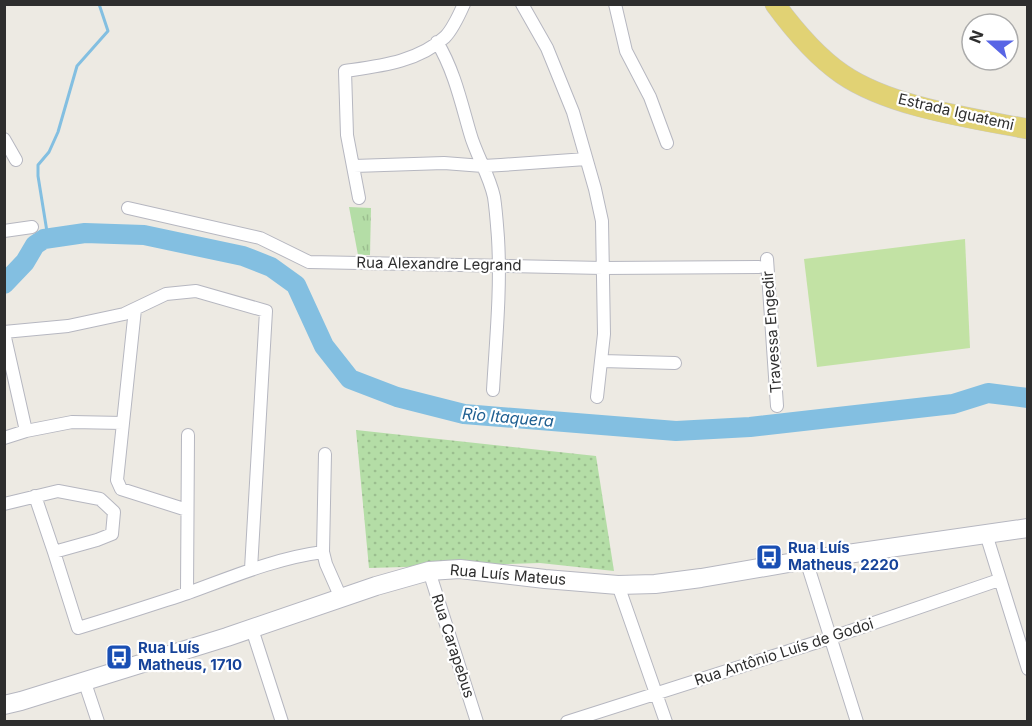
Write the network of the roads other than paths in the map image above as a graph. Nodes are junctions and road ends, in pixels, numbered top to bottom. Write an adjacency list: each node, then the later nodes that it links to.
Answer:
1 (464, 4): 5 (street)
2 (522, 4): 9 (street)
3 (615, 4): 8 (street)
4 (776, 4): 6 (main road, Estrada Iguatemi)
5 (437, 42): 11 (street); 12 (street)
6 (1028, 129)
7 (4, 139): 10 (street)
8 (667, 143)
9 (586, 159): 12 (street); 19 (street)
10 (16, 160)
11 (354, 166): 12 (street); 13 (street)
12 (483, 166): 18 (street)
13 (359, 198)
14 (128, 208): 18 (street, Rua Alexandre Legrand)
15 (32, 227): 16 (street)
16 (4, 231)
17 (763, 263): 19 (street, Rua Alexandre Legrand); 26 (street, Travessa Engedir)
18 (499, 266): 19 (street, Rua Alexandre Legrand); 24 (street)
19 (603, 268): 22 (street)
20 (135, 309): 21 (street); 27 (street); 40 (street)
21 (4, 333): 28 (street)
22 (602, 361): 23 (street); 25 (street)
23 (675, 363)
24 (493, 390)
25 (597, 397)
26 (777, 406)
27 (123, 423): 28 (street); 34 (street)
28 (26, 431): 30 (street)
29 (188, 435): 34 (street)
30 (4, 438)
31 (325, 454): 38 (street)
32 (35, 496): 33 (street); 37 (street); 37 (street)
33 (4, 504)
34 (187, 510): 44 (street)
35 (1028, 528): 36 (main road, Rua Luís Mateus)
36 (986, 534): 39 (main road, Rua Luís Mateus); 42 (street)
37 (54, 552): 44 (street)
38 (323, 552): 40 (street); 45 (street)
39 (806, 560): 43 (main road, Rua Luís Mateus); 47 (street)
40 (251, 569): 44 (street)
41 (429, 570): 43 (main road, Rua Luís Mateus); 45 (main road, Rua Luís Mateus); 54 (street, Rua Carapebus)
42 (999, 580): 47 (street, Rua Antônio Luís de Godoi); 48 (street)
43 (618, 585): 50 (street)
44 (187, 593)
45 (341, 598): 46 (main road, Rua Luís Mateus)
46 (252, 629): 49 (main road, Rua Luís Mateus); 53 (street)
47 (830, 638): 50 (street, Rua Antônio Luís de Godoi); 57 (street)
48 (1028, 669)
49 (85, 683): 51 (main road, Rua Luís Mateus); 52 (street)
50 (656, 694): 55 (street, Rua Antônio Luís de Godoi); 56 (street)
51 (4, 705)
52 (98, 722)
53 (282, 722)
54 (477, 722)
55 (567, 722)
56 (666, 722)
57 (857, 722)

